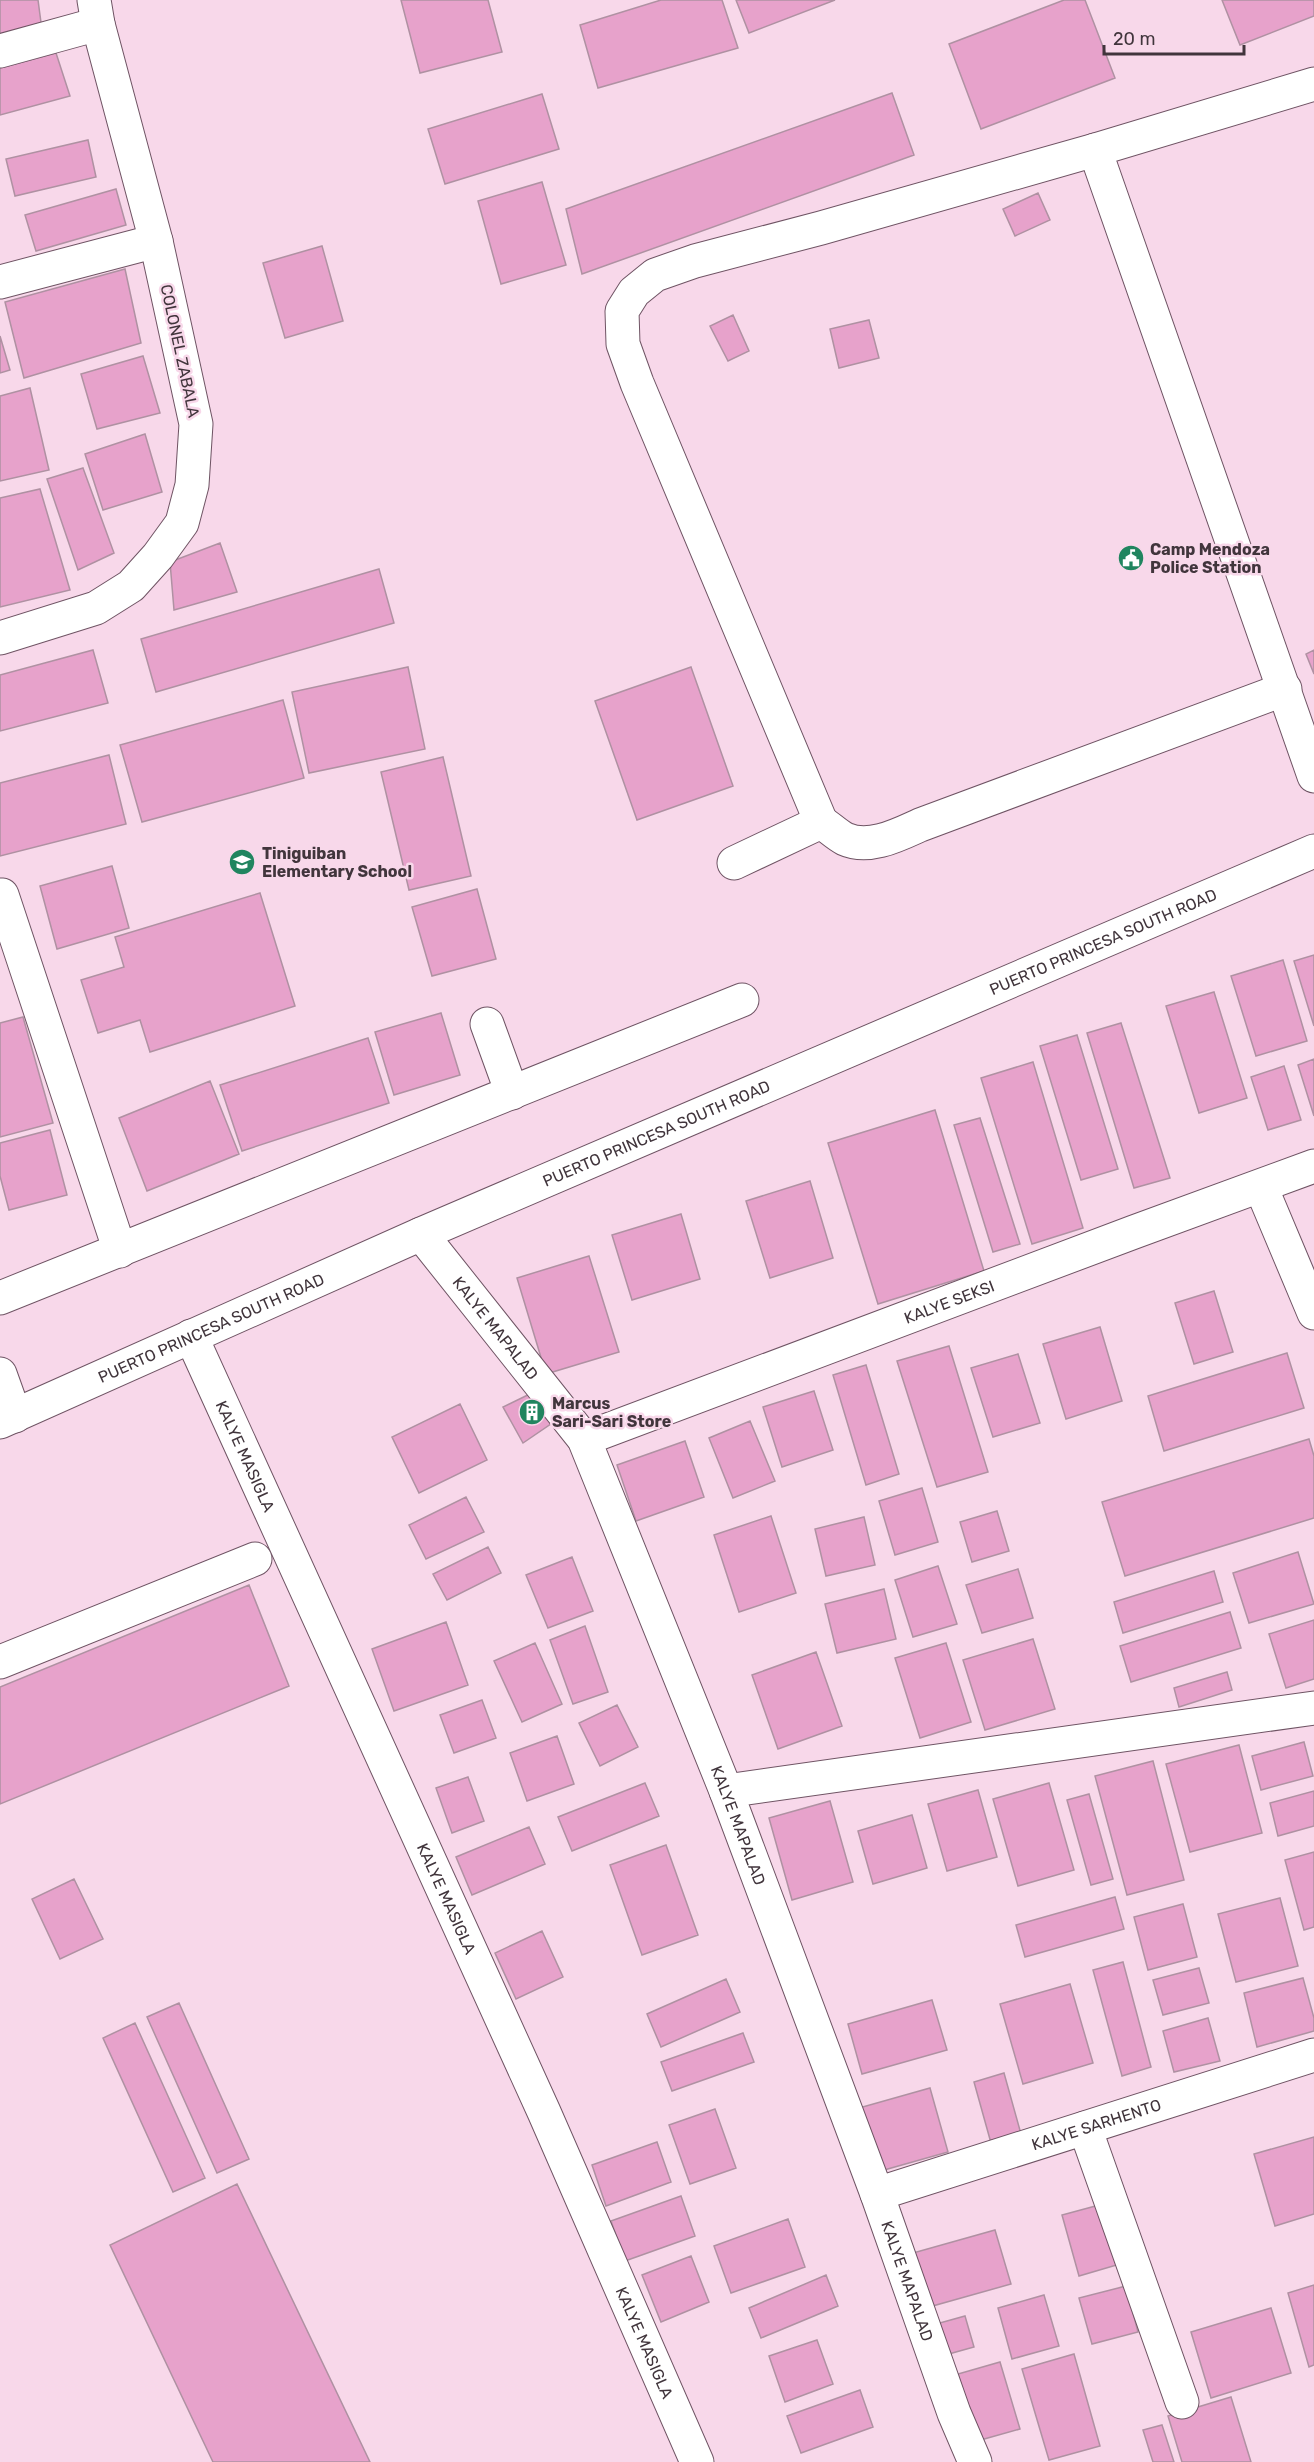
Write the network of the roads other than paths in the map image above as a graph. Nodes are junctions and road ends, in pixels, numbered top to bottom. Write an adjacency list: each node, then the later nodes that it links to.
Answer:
1 (96, 12): 2 (street); 5 (street, COLONEL ZABALA)
2 (0, 51)
3 (1314, 84): 4 (street)
4 (1095, 150): 8 (street); 10 (street)
5 (156, 241): 6 (street); 7 (street, COLONEL ZABALA)
6 (0, 282)
7 (0, 638)
8 (1285, 689): 9 (street); 10 (street)
9 (1314, 776)
10 (821, 822): 12 (street)
11 (1314, 852): 19 (street, PUERTO PRINCESA SOUTH ROAD)
12 (734, 863)
13 (2, 895): 20 (street)
14 (742, 1000): 16 (street)
15 (487, 1024): 16 (street)
16 (512, 1093): 20 (street)
17 (1314, 1166): 18 (street, KALYE SEKSI)
18 (1261, 1187): 22 (street); 26 (street, KALYE SEKSI)
19 (421, 1234): 23 (street, PUERTO PRINCESA SOUTH ROAD); 26 (street, KALYE MAPALAD)
20 (120, 1251): 21 (street)
21 (0, 1298)
22 (1314, 1313)
23 (191, 1336): 25 (street, PUERTO PRINCESA SOUTH ROAD); 35 (street, KALYE MASIGLA)
24 (0, 1374): 25 (street)
25 (8, 1419)
26 (584, 1438): 30 (street, KALYE MAPALAD)
27 (255, 1559): 28 (street)
28 (0, 1662)
29 (1314, 1708): 30 (street)
30 (726, 1791): 33 (street, KALYE MAPALAD)
31 (1314, 2055): 32 (street, KALYE SARHENTO)
32 (1085, 2128): 33 (street, KALYE SARHENTO); 34 (street)
33 (877, 2194): 36 (street, KALYE MAPALAD)
34 (1182, 2402)
35 (697, 2462)
36 (975, 2462)

